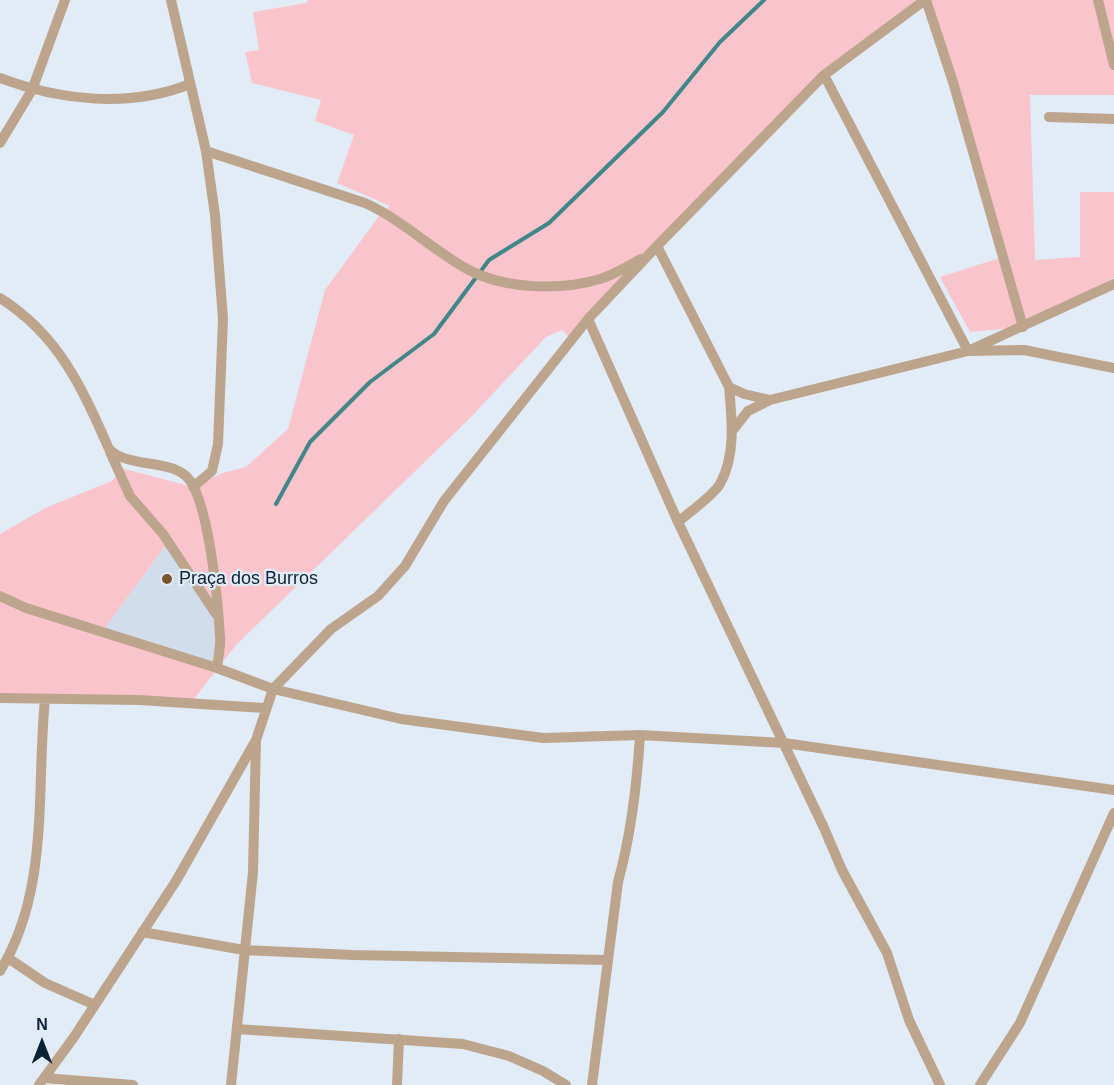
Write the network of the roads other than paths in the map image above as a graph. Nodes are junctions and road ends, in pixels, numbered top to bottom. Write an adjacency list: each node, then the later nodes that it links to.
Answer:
1 (65, 0): 9 (street)
2 (171, 0): 8 (street)
3 (926, 0): 6 (street); 19 (street)
4 (1098, 0): 5 (street)
5 (1114, 65)
6 (824, 75): 14 (street); 20 (street)
7 (0, 78): 9 (street)
8 (190, 84): 9 (street); 13 (street)
9 (32, 90): 12 (street)
10 (1049, 117): 11 (street)
11 (1114, 119)
12 (0, 142)
13 (206, 151): 15 (street); 26 (street)
14 (657, 246): 15 (street); 22 (street)
15 (648, 256): 18 (street)
16 (1114, 285): 19 (street)
17 (0, 298): 25 (street)
18 (588, 319): 27 (street); 31 (street)
19 (1023, 327): 20 (street)
20 (968, 351): 21 (street); 23 (street)
21 (1114, 368)
22 (729, 387): 23 (street); 24 (street)
23 (770, 400): 24 (street)
24 (733, 430): 27 (street)
25 (109, 449): 26 (street); 29 (street)
26 (193, 487): 29 (street)
27 (678, 522): 37 (street)
28 (0, 596): 30 (street)
29 (217, 615): 30 (street)
30 (217, 668): 31 (street)
31 (273, 689): 34 (street); 35 (street)
32 (0, 698): 33 (street)
33 (45, 699): 34 (street); 42 (street)
34 (264, 708): 36 (street)
35 (640, 735): 37 (street); 43 (street)
36 (256, 740): 40 (street); 41 (street)
37 (784, 743): 38 (street); 54 (street)
38 (1114, 790)
39 (1114, 813): 55 (street)
40 (142, 932): 41 (street); 45 (street)
41 (244, 950): 43 (street); 46 (street)
42 (8, 958): 44 (street); 45 (street)
43 (607, 960): 53 (street)
44 (0, 971)
45 (95, 1005): 48 (street)
46 (237, 1029): 47 (street); 50 (street)
47 (399, 1039): 51 (street); 52 (street)
48 (42, 1082): 49 (street)
49 (133, 1085)
50 (231, 1085)
51 (397, 1085)
52 (566, 1085)
53 (592, 1085)
54 (940, 1085)
55 (980, 1085)

